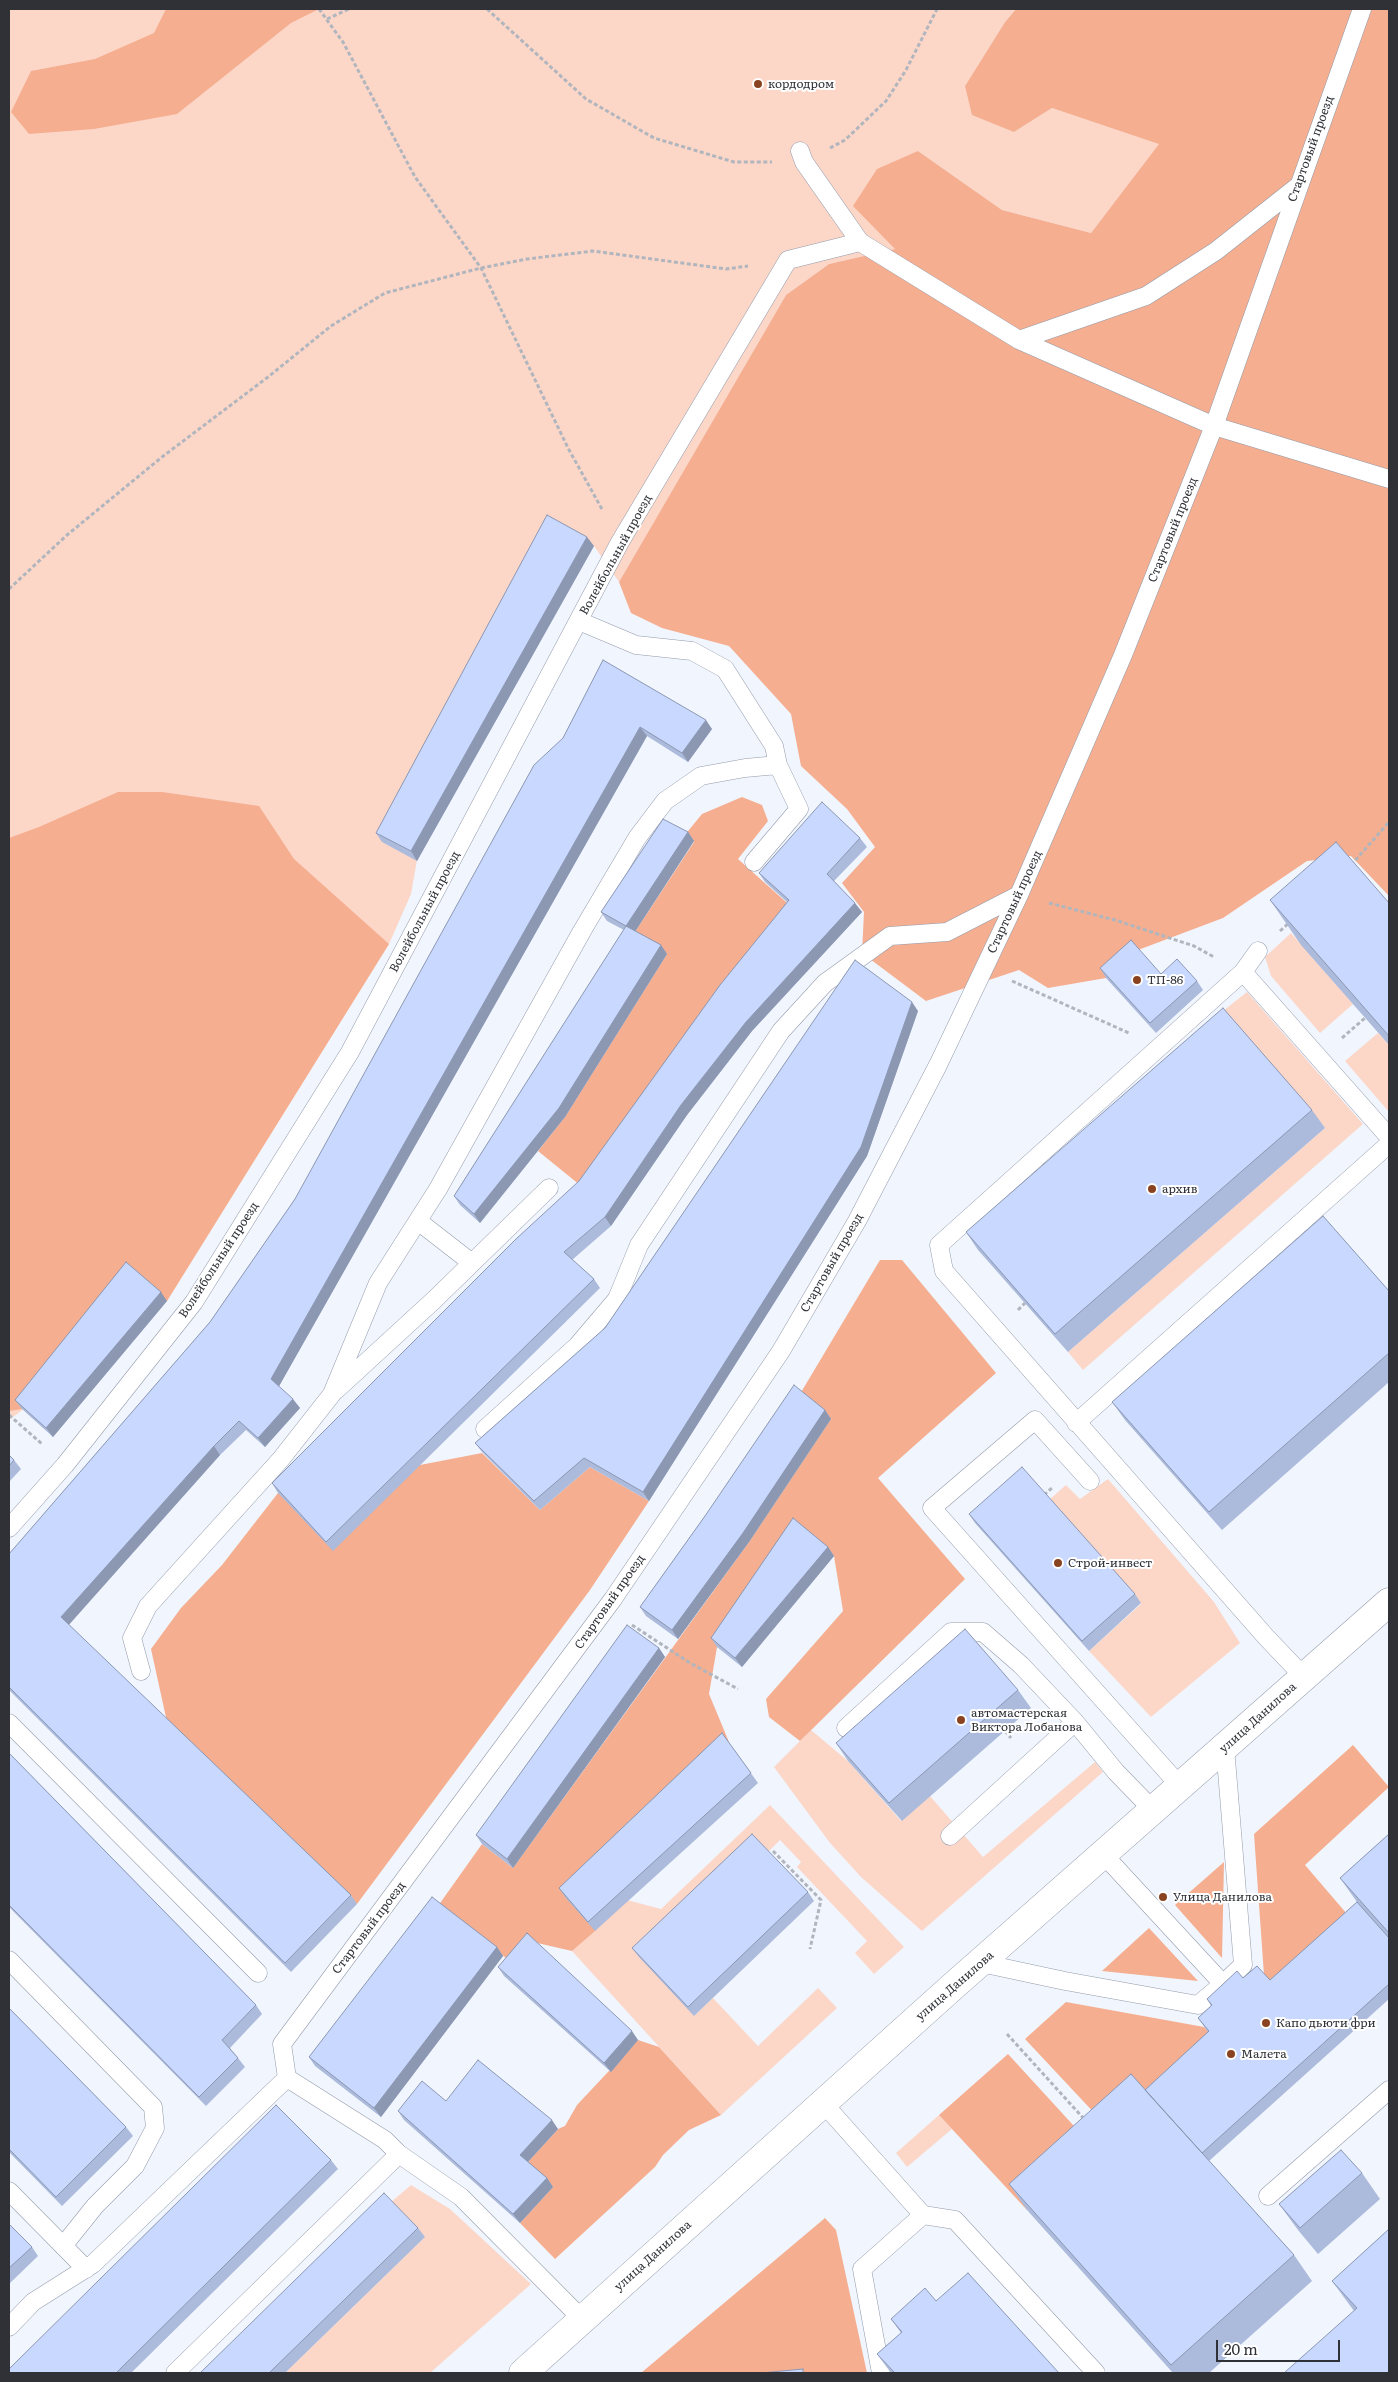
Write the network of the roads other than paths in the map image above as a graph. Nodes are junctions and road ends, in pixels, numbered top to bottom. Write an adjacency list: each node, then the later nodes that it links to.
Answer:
1 (1362, 9): 3 (lane, Стартовый проезд)
2 (802, 156): 4 (lane)
3 (1297, 186): 5 (lane); 6 (lane, Стартовый проезд)
4 (860, 242): 5 (lane); 8 (lane, Волейбольный проезд)
5 (1019, 340): 6 (lane)
6 (1214, 426): 7 (lane); 11 (lane, Стартовый проезд)
7 (1389, 479)
8 (579, 621): 9 (lane); 23 (lane, Волейбольный проезд)
9 (778, 766): 10 (lane); 17 (lane)
10 (754, 862)
11 (1019, 895): 21 (lane); 39 (lane, Стартовый проезд)
12 (1258, 951): 13 (lane)
13 (1243, 972): 14 (lane); 20 (lane)
14 (1389, 1137)
15 (1389, 1144): 20 (lane)
16 (549, 1188): 18 (lane)
17 (418, 1221): 18 (lane); 19 (lane)
18 (472, 1263): 19 (lane)
19 (332, 1394): 25 (lane)
20 (1076, 1423): 26 (lane)
21 (484, 1429)
22 (1090, 1481): 31 (lane)
23 (9, 1528)
24 (1389, 1602): 26 (street, улица Данилова)
25 (141, 1671)
26 (1304, 1677): 30 (street, улица Данилова)
27 (1075, 1722): 29 (lane); 32 (lane); 33 (lane)
28 (9, 1723): 37 (lane)
29 (846, 1728)
30 (1225, 1747): 31 (street, улица Данилова); 38 (lane)
31 (1180, 1786): 32 (street, улица Данилова)
32 (1153, 1810): 34 (street, улица Данилова)
33 (950, 1836)
34 (1103, 1854): 36 (street, улица Данилова); 38 (lane)
35 (9, 1960): 46 (lane)
36 (981, 1963): 38 (lane); 41 (street, улица Данилова)
37 (258, 1973)
38 (1223, 1984)
39 (287, 2078): 42 (lane); 47 (lane)
40 (1389, 2090): 44 (lane)
41 (823, 2103): 45 (lane); 48 (street, улица Данилова)
42 (399, 2154): 48 (lane); 50 (lane)
43 (9, 2192): 46 (lane)
44 (1268, 2196)
45 (923, 2215): 52 (lane); 53 (lane)
46 (63, 2246): 47 (lane)
47 (86, 2269): 49 (lane)
48 (582, 2319): 51 (street, улица Данилова)
49 (9, 2327)
50 (175, 2373)
51 (523, 2373)
52 (881, 2373)
53 (1096, 2373)

